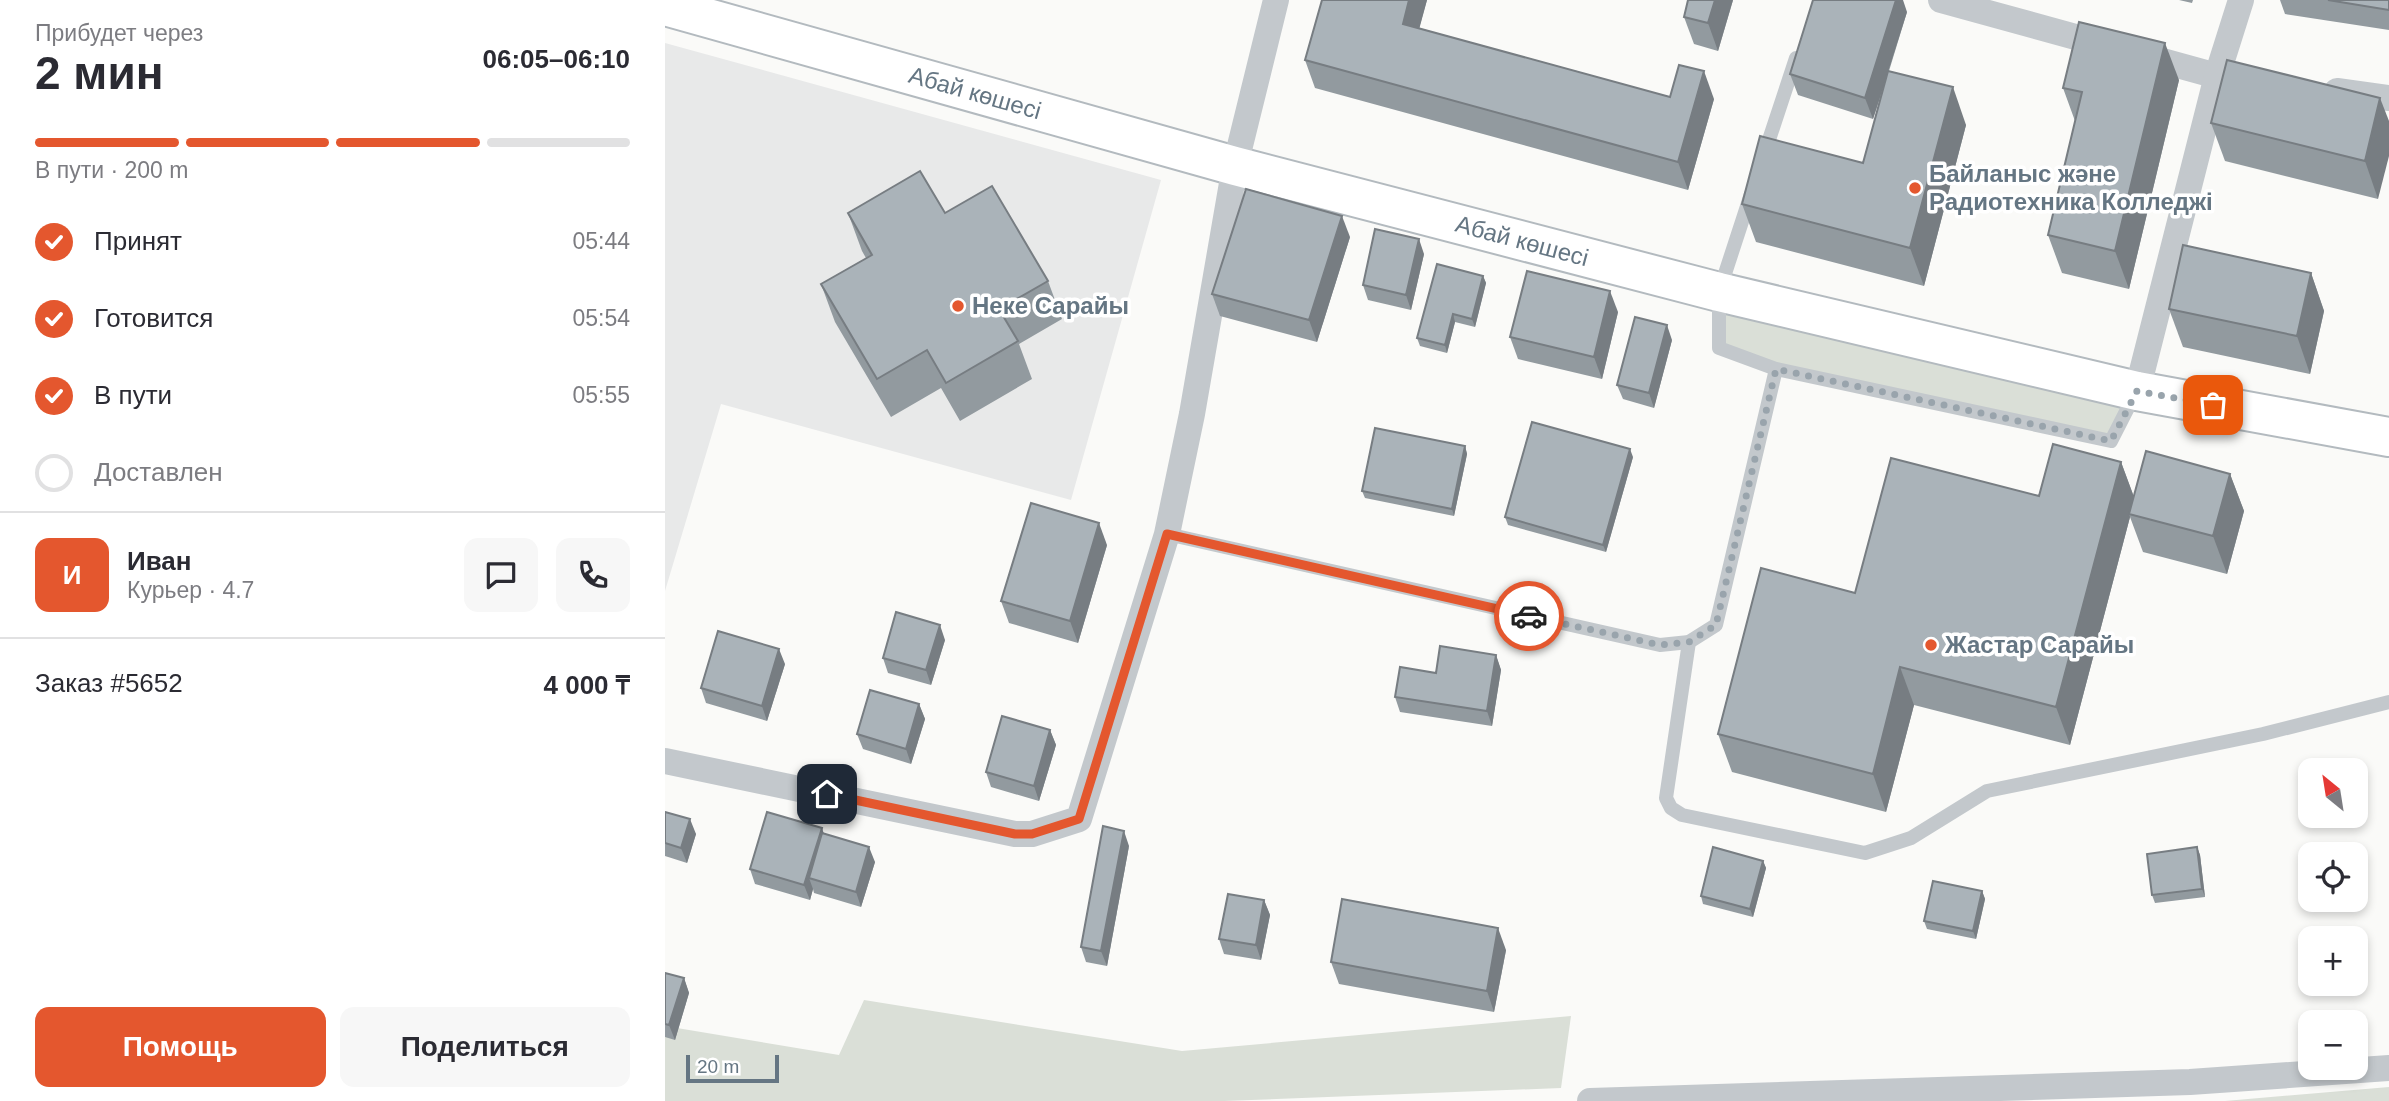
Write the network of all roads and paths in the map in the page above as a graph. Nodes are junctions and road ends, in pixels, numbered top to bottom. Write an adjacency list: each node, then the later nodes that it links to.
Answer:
1 (1276, 0): 10 (street)
2 (1941, 0): 6 (street)
3 (2241, 0): 6 (street)
4 (669, 8): 10 (main road, Абай көшесі)
5 (1802, 40): 11 (lane)
6 (2217, 76): 7 (street); 13 (street)
7 (2283, 84)
8 (2309, 88): 9 (street)
9 (2389, 98)
10 (1234, 166): 11 (main road, Абай көшесі); 15 (street)
11 (1719, 292): 12 (lane); 13 (main road, Абай көшесі)
12 (1776, 369): 13 (lane); 16 (lane)
13 (2137, 391): 14 (main road, Абай көшесі)
14 (2389, 437)
15 (1167, 534): 16 (lane); 18 (street)
16 (1689, 642): 17 (lane)
17 (2389, 702)
18 (665, 761)
19 (2389, 1068): 20 (street)
20 (1590, 1101)

